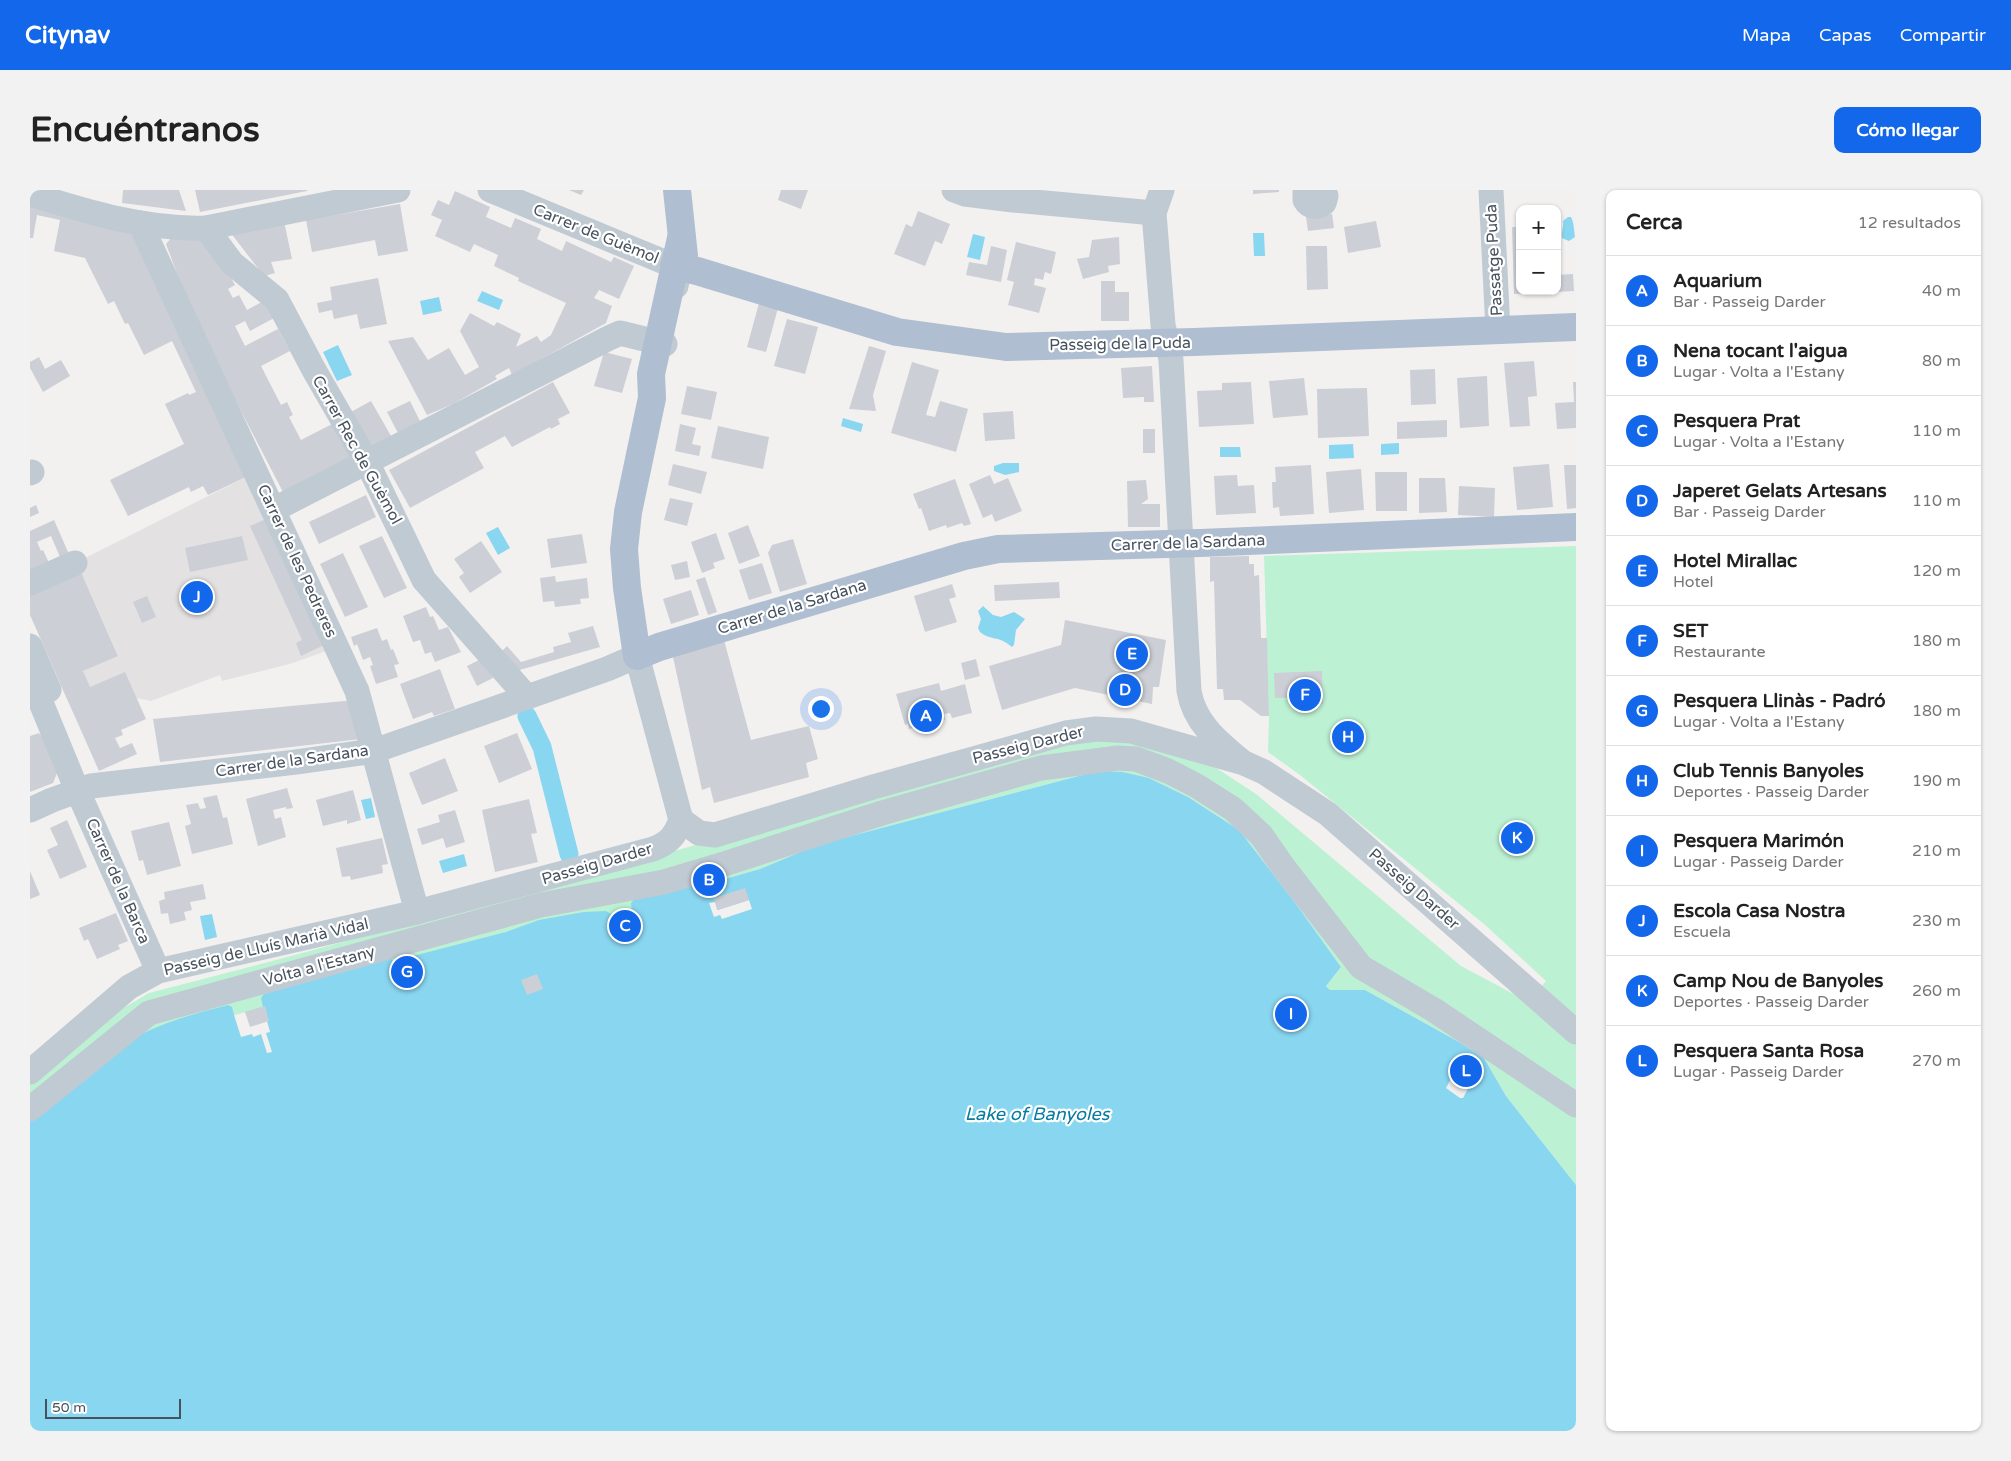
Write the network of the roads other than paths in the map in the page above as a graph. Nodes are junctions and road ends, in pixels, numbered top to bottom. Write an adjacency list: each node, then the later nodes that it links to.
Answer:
1 (398, 190): 12 (street)
2 (490, 190): 13 (street, Carrer de Guèmol)
3 (677, 190): 13 (main road)
4 (954, 190): 10 (street)
5 (1162, 190): 10 (street)
6 (1305, 190): 7 (street)
7 (1324, 190)
8 (1491, 190): 15 (street, Passatge Puda)
9 (30, 194): 11 (street)
10 (1154, 213): 16 (street)
11 (140, 223): 12 (street); 20 (street, Carrer de les Pedreres)
12 (206, 228): 19 (street, Carrer Rec de Guèmol)
13 (680, 267): 16 (main road, Passeig de la Puda); 17 (main road); 18 (main road)
14 (1576, 327): 15 (main road, Passeig de la Puda)
15 (1498, 331): 16 (main road, Passeig de la Puda)
16 (1168, 342): 22 (street)
17 (661, 344): 18 (main road); 19 (street)
18 (656, 391): 26 (main road)
19 (367, 462): 20 (street); 28 (street, Carrer Rec de Guèmol)
20 (272, 510): 29 (street, Carrer de les Pedreres)
21 (1576, 527): 22 (main road, Carrer de la Sardana)
22 (1180, 544): 26 (main road, Carrer de la Sardana); 30 (street)
23 (75, 563): 24 (street)
24 (30, 583)
25 (30, 646): 31 (street, Carrer de la Barca)
26 (637, 656): 28 (street, Carrer de la Sardana); 33 (street)
27 (30, 676): 31 (street)
28 (527, 696): 29 (street, Carrer de la Sardana)
29 (374, 751): 31 (street, Carrer de la Sardana); 35 (street, Carrer de les Pedreres)
30 (1244, 763): 33 (street, Passeig Darder); 37 (street, Passeig Darder)
31 (84, 788): 32 (street, Carrer de la Sardana); 36 (street, Carrer de la Barca)
32 (30, 810)
33 (681, 820): 35 (street, Passeig Darder)
34 (724, 864): 39 (street, Passeig Darder); 40 (street, Volta a l'Estany)
35 (417, 912): 36 (street, Passeig de Lluís Marià Vidal)
36 (158, 971): 38 (street, Passeig de Lluís Marià Vidal)
37 (1576, 1032)
38 (30, 1072)
39 (1576, 1105)
40 (30, 1109)

